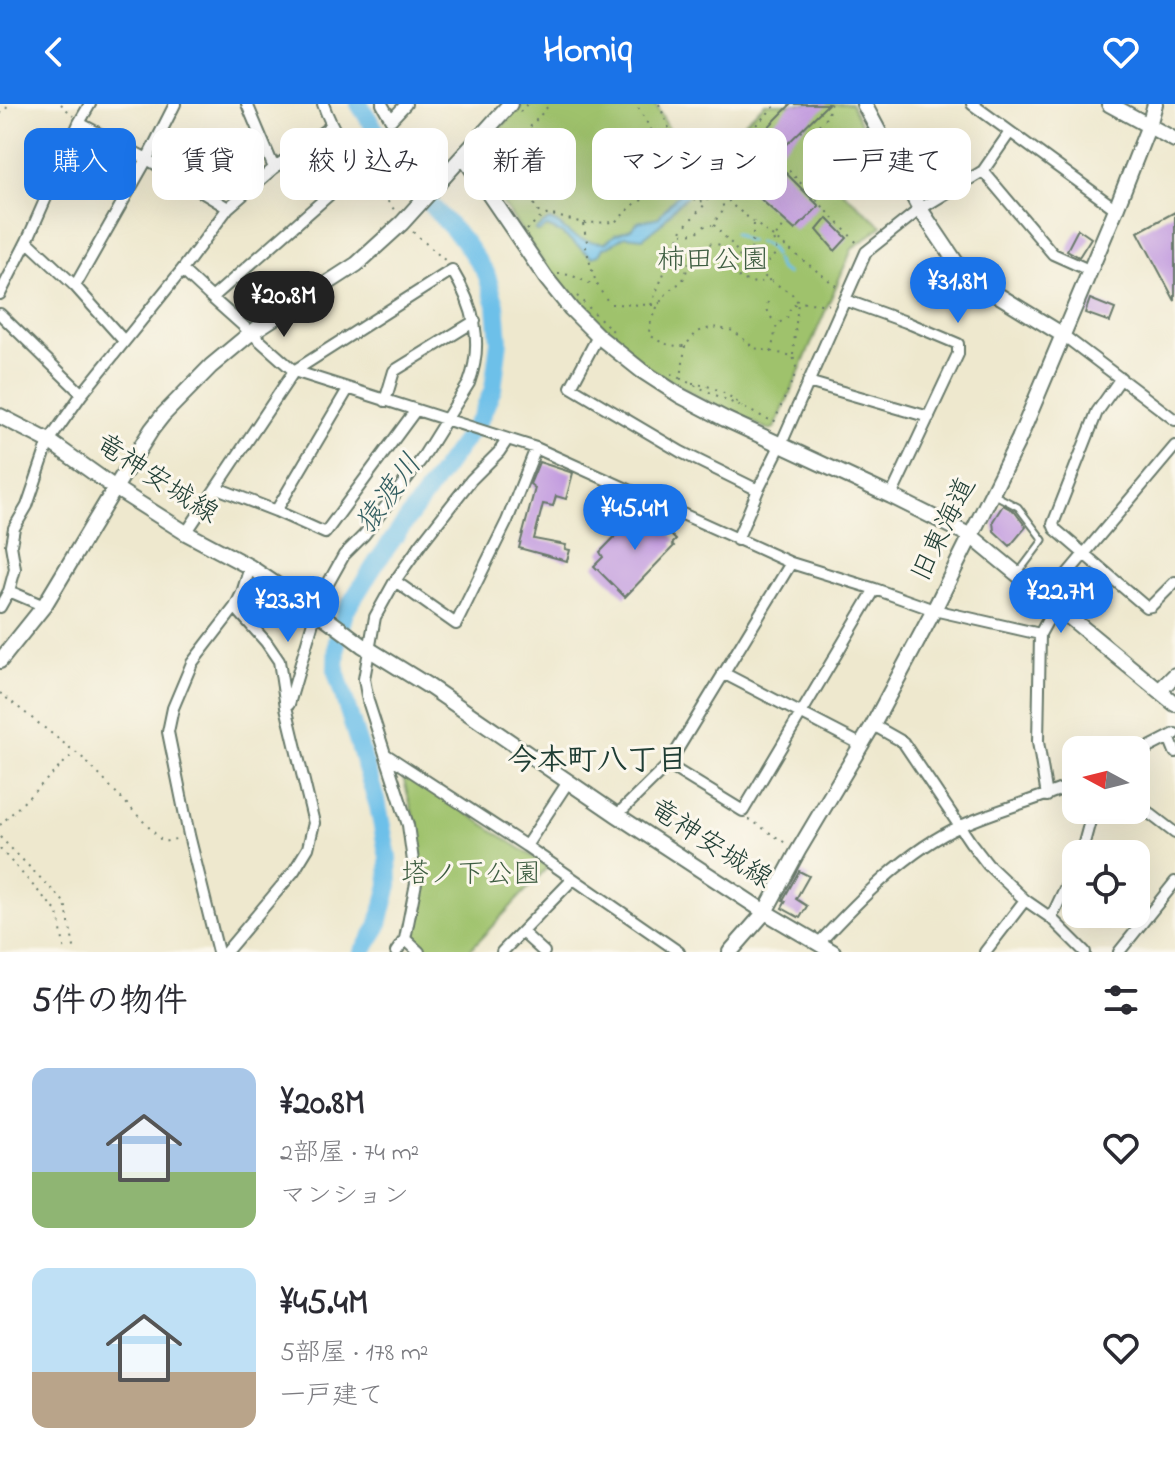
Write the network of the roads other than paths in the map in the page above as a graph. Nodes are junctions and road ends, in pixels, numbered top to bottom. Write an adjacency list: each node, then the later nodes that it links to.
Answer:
1 (90, 104): 12 (street)
2 (175, 104): 18 (street)
3 (247, 104): 19 (street)
4 (323, 104): 14 (street)
5 (382, 104): 6 (street)
6 (406, 104)
7 (864, 104): 22 (street)
8 (972, 104): 15 (street)
9 (1109, 104): 13 (street)
10 (1155, 104): 13 (street, 旧東海道)
11 (514, 110): 17 (street)
12 (79, 123): 18 (street); 24 (street)
13 (1149, 125): 16 (street); 23 (street, 旧東海道)
14 (331, 126): 19 (street); 29 (street)
15 (1010, 132): 20 (street); 23 (street)
16 (1175, 140)
17 (463, 156): 33 (street); 35 (street)
18 (147, 159): 21 (street); 27 (street)
19 (274, 168): 21 (street)
20 (983, 171): 22 (street); 26 (street)
21 (228, 208): 25 (street)
22 (920, 209): 30 (street); 34 (street)
23 (1116, 209): 26 (street, 旧東海道)
24 (27, 241): 27 (street); 28 (street)
25 (182, 270): 29 (street); 36 (street)
26 (1091, 271): 34 (street, 旧東海道)
27 (75, 286): 36 (street)
28 (0, 294)
29 (212, 298): 33 (street)
30 (844, 301): 39 (street); 45 (street)
31 (0, 314): 41 (street)
32 (475, 321): 37 (street); 42 (street); 47 (street)
33 (252, 332): 37 (street); 53 (street)
34 (1063, 335): 38 (street); 56 (street, 旧東海道)
35 (598, 336): 50 (street); 55 (street)
36 (124, 341): 41 (street)
37 (294, 371): 40 (street); 54 (street)
38 (1121, 378): 46 (street); 62 (street)
39 (810, 379): 45 (street); 50 (street)
40 (348, 389): 42 (street); 58 (street)
41 (82, 394): 49 (street)
42 (385, 401): 43 (street)
43 (415, 411): 47 (street); 58 (street)
44 (0, 416): 49 (street, 竜神安城線)
45 (929, 417): 57 (street)
46 (1175, 420)
47 (449, 422): 48 (street); 75 (street)
48 (503, 439): 52 (street); 66 (street)
49 (49, 441): 53 (street, 竜神安城線); 69 (street)
50 (781, 444): 55 (street); 57 (street)
51 (1175, 446): 62 (street)
52 (536, 448): 61 (street); 66 (street)
53 (115, 488): 59 (street, 竜神安城線); 71 (street)
54 (217, 488): 58 (street); 59 (street)
55 (758, 490): 61 (street)
56 (992, 494): 60 (street, 旧東海道); 65 (lane)
57 (891, 496): 60 (street)
58 (276, 511)
59 (186, 533): 64 (street, 竜神安城線)
60 (971, 536): 65 (street); 74 (street, 旧東海道)
61 (737, 540): 63 (street)
62 (1084, 554): 67 (street); 70 (street)
63 (791, 563): 68 (street); 79 (street)
64 (250, 567): 73 (street); 75 (street, 竜神安城線)
65 (1017, 573): 70 (street)
66 (395, 581): 77 (street)
67 (1175, 582)
68 (875, 589): 74 (street); 84 (street)
69 (9, 591): 71 (street); 72 (street)
70 (1052, 602): 76 (street); 81 (street)
71 (44, 606): 78 (street)
72 (0, 607)
73 (235, 607): 83 (street); 109 (street)
74 (934, 610): 76 (street); 85 (street, 旧東海道)
75 (320, 615): 77 (street, 竜神安城線); 83 (street)
76 (1040, 634): 94 (street)
77 (366, 648): 90 (street); 92 (street, 竜神安城線)
78 (0, 661)
79 (723, 673): 84 (street); 91 (street)
80 (1175, 675): 81 (street)
81 (1159, 691): 82 (street)
82 (1175, 704)
83 (286, 707): 110 (street)
84 (801, 712): 87 (street); 91 (street)
85 (873, 725): 87 (street, 旧東海道); 97 (street)
86 (1172, 736): 88 (street); 89 (street)
87 (860, 744): 104 (street, 旧東海道)
88 (1150, 747)
89 (1175, 752)
90 (385, 754): 99 (street); 107 (street)
91 (668, 765): 96 (street)
92 (568, 782): 96 (street, 竜神安城線); 99 (street)
93 (1062, 789): 94 (street)
94 (1047, 796): 97 (street)
95 (1150, 814): 98 (street)
96 (617, 815): 104 (street, 竜神安城線)
97 (961, 826): 103 (street); 108 (street)
98 (1175, 833)
99 (526, 846): 100 (street)
100 (572, 880): 106 (street); 115 (street)
101 (1175, 882): 120 (street)
102 (1062, 895): 105 (street)
103 (1025, 900): 105 (street); 118 (street)
104 (765, 912): 108 (street, 竜神安城線); 116 (street, 旧東海道)
105 (1051, 918): 119 (street)
106 (522, 932): 113 (street); 114 (street)
107 (405, 939): 111 (street); 112 (street)
108 (819, 943): 117 (street, 竜神安城線)
109 (218, 952)
110 (226, 952)
111 (396, 952)
112 (419, 952)
113 (502, 952)
114 (544, 952)
115 (679, 952)
116 (730, 952)
117 (833, 952)
118 (985, 952)
119 (1085, 952)
120 (1119, 952)

